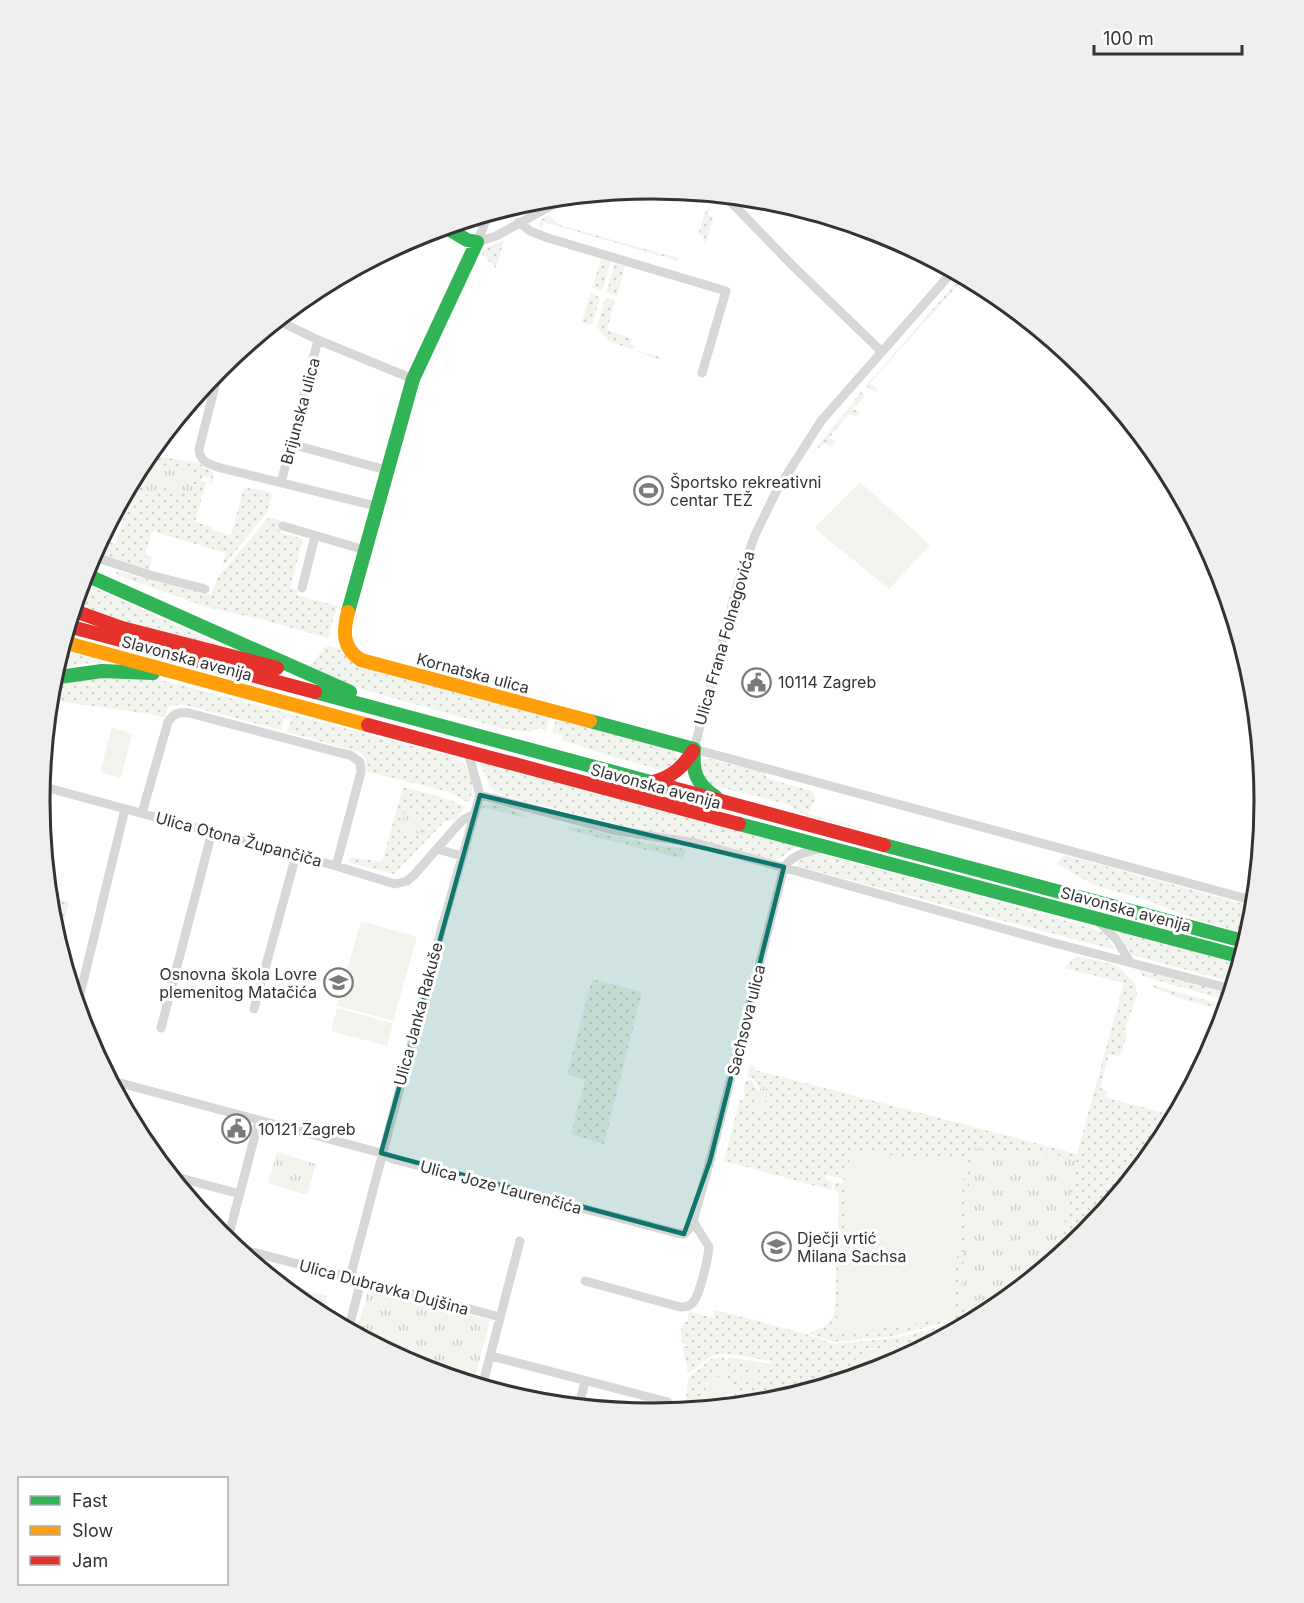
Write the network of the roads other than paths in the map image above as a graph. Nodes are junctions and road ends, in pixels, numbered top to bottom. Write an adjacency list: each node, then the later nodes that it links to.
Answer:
1 (733, 204): 10 (street)
2 (543, 209): 3 (street)
3 (519, 222): 6 (street); 11 (street)
4 (485, 223): 6 (street)
5 (454, 233): 6 (main road)
6 (477, 242): 12 (main road, Kornatska ulica)
7 (948, 277): 10 (street, Ulica Frana Folnegovića)
8 (284, 324): 9 (street, Brijunska ulica)
9 (318, 340): 12 (street, Brijunska ulica); 14 (street, Brijunska ulica)
10 (881, 351): 32 (street, Ulica Frana Folnegovića)
11 (702, 373)
12 (413, 379): 15 (main road, Kornatska ulica)
13 (215, 387): 16 (street, Brijunska ulica)
14 (291, 444): 15 (street); 16 (street, Brijunska ulica)
15 (386, 470): 17 (main road, Kornatska ulica)
16 (281, 483): 17 (street)
17 (376, 506): 20 (main road, Kornatska ulica)
18 (283, 526): 19 (street)
19 (315, 536): 20 (street); 23 (street)
20 (365, 550): 32 (main road, Kornatska ulica)
21 (101, 559): 24 (street)
22 (92, 578): 30 (main road)
23 (302, 588)
24 (205, 589)
25 (80, 613): 30 (main road)
26 (75, 628): 31 (main road, Slavonska avenija)
27 (71, 644): 29 (main road, Slavonska avenija)
28 (63, 675): 29 (main road)
29 (197, 677): 33 (main road, Slavonska avenija)
30 (322, 681): 31 (main road)
31 (433, 722): 34 (main road, Slavonska avenija)
32 (694, 749): 34 (main road); 37 (main road); 48 (street)
33 (468, 753): 36 (street); 42 (main road, Slavonska avenija)
34 (651, 782): 37 (main road, Slavonska avenija)
35 (50, 789): 38 (street, Ulica Otona Župančiča)
36 (480, 795): 40 (street, Ulica Janka Rakuše); 47 (street)
37 (728, 803): 50 (main road, Slavonska avenija)
38 (125, 809): 39 (street, Ulica Otona Župančiča); 54 (street)
39 (142, 813): 41 (street, Ulica Otona Župančiča); 46 (street, Ulica Otona Župančiča)
40 (473, 815): 43 (street); 45 (street, Ulica Janka Rakuše)
41 (212, 832): 44 (street, Ulica Otona Župančiča); 56 (street)
42 (828, 848): 47 (street); 49 (main road, Slavonska avenija)
43 (437, 849): 45 (street); 46 (street, Ulica Otona Župančiča)
44 (296, 855): 46 (street, Ulica Otona Župančiča); 55 (street)
45 (462, 856): 59 (street, Ulica Janka Rakuše)
46 (336, 866)
47 (784, 867): 52 (street); 62 (street, Sachsova ulica)
48 (1246, 899)
49 (1094, 917): 51 (main road, Slavonska avenija); 52 (street)
50 (1238, 940)
51 (1234, 955)
52 (1130, 962): 53 (street)
53 (1225, 987)
54 (80, 993)
55 (254, 1009)
56 (161, 1028)
57 (120, 1083): 58 (street, Ulica Joze Laurenčića)
58 (259, 1119): 59 (street, Ulica Joze Laurenčića); 61 (street)
59 (381, 1153): 62 (street, Ulica Joze Laurenčića); 66 (street, Ulica Janka Rakuše)
60 (182, 1178): 61 (street)
61 (240, 1194): 63 (street)
62 (693, 1221): 68 (street)
63 (230, 1231)
64 (520, 1241): 69 (street)
65 (253, 1252): 66 (street, Ulica Dubravka Dujšina)
66 (350, 1278): 67 (street, Ulica Dubravka Dujšina)
67 (361, 1281): 69 (street, Ulica Dubravka Dujšina); 70 (street)
68 (585, 1281)
69 (501, 1317): 71 (street)
70 (350, 1323)
71 (491, 1356): 72 (street); 73 (street)
72 (484, 1380)
73 (585, 1381): 74 (street); 75 (street)
74 (581, 1400)
75 (668, 1402)

